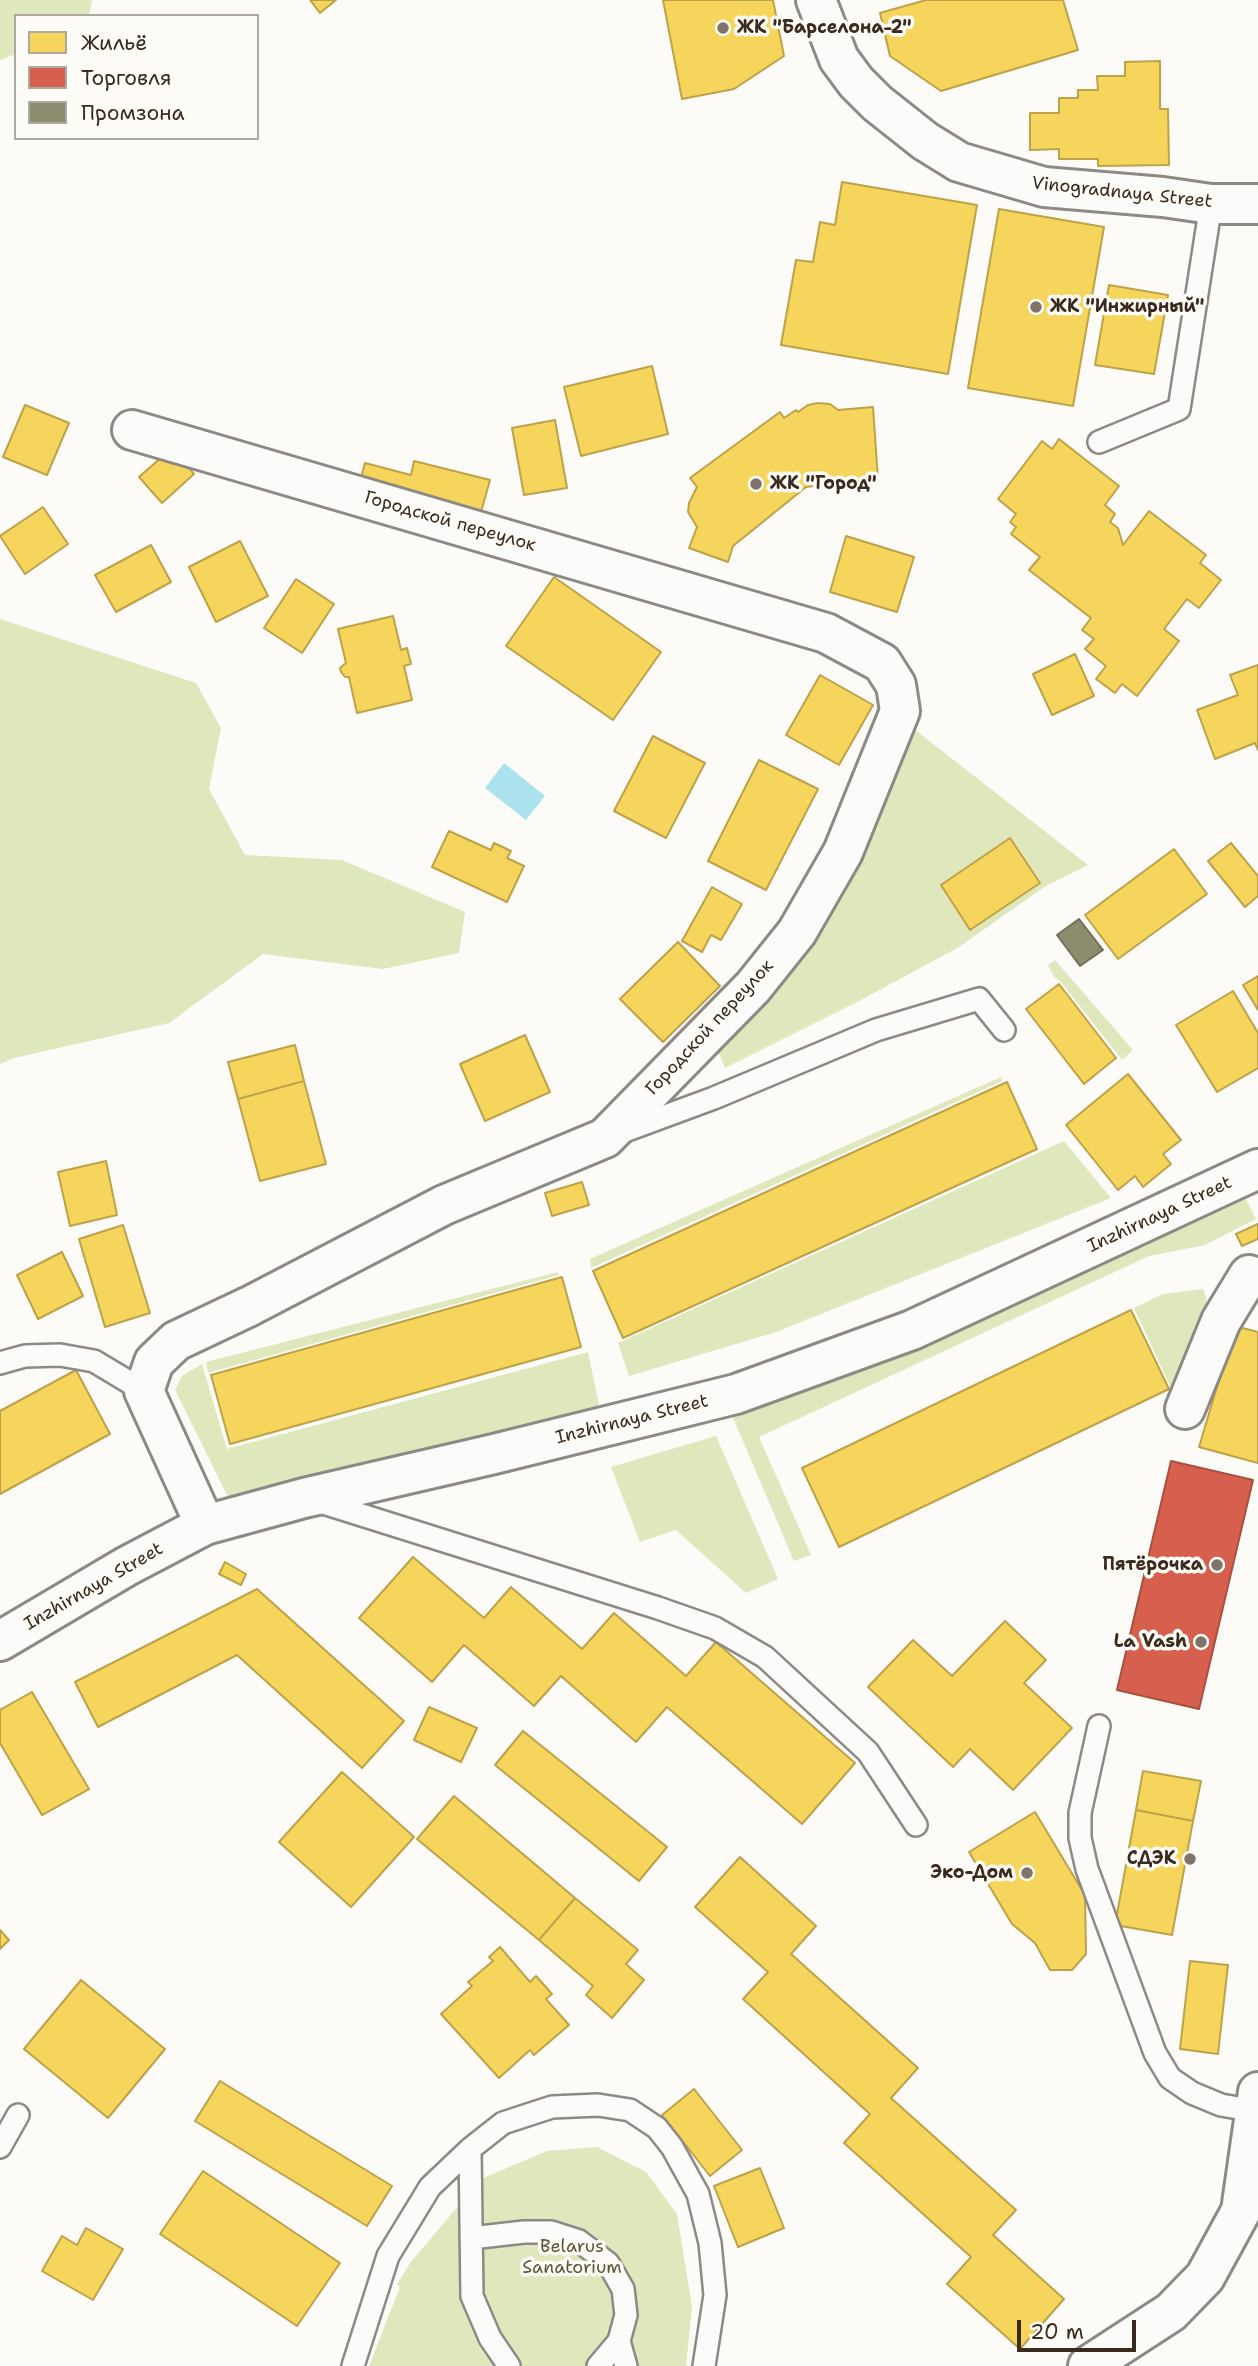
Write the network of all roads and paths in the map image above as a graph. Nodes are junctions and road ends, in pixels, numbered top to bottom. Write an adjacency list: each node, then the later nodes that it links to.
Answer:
1 (816, 0): 2 (street, Vinogradnaya Street)
2 (1211, 204): 3 (street, Vinogradnaya Street); 5 (lane)
3 (1258, 204)
4 (132, 430): 7 (street, Городской переулок)
5 (1099, 442)
6 (1004, 1030): 7 (lane)
7 (605, 1138): 11 (street, Городской переулок)
8 (1258, 1169): 13 (street, Inzhirnaya Street)
9 (1249, 1275): 12 (street)
10 (0, 1363): 11 (lane)
11 (144, 1391): 14 (street)
12 (1185, 1409)
13 (304, 1497): 14 (street, Inzhirnaya Street); 17 (lane)
14 (205, 1525): 15 (street, Inzhirnaya Street)
15 (0, 1641)
16 (1099, 1726): 18 (lane)
17 (916, 1825)
18 (1257, 2101): 29 (street)
19 (18, 2115): 20 (lane)
20 (0, 2147)
21 (470, 2149): 22 (lane); 24 (lane); 28 (lane)
22 (471, 2238): 23 (lane); 25 (lane)
23 (619, 2341): 26 (lane); 27 (lane)
24 (353, 2366)
25 (509, 2366)
26 (598, 2366)
27 (626, 2366)
28 (704, 2366)
29 (1088, 2366)

